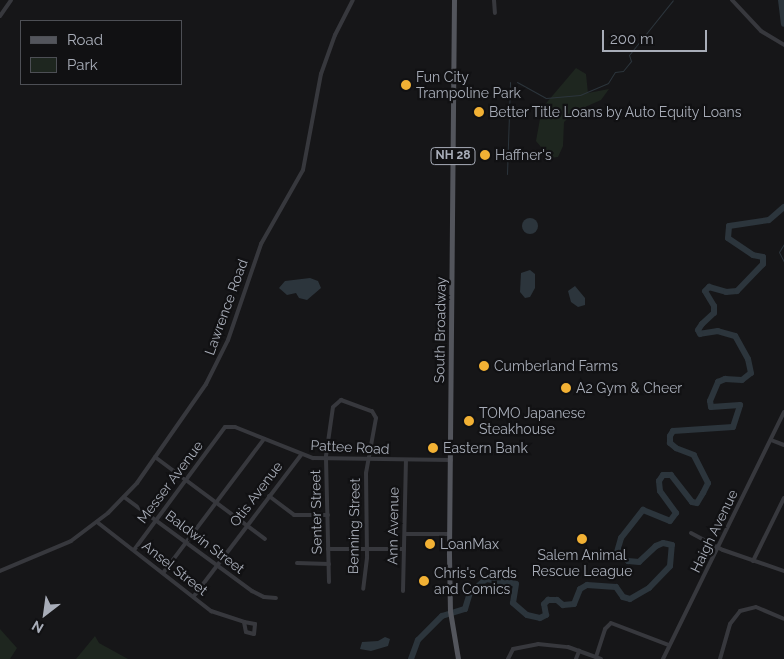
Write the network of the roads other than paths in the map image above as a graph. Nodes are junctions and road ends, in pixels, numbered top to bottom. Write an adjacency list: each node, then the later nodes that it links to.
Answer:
1 (11, 0): 7 (street)
2 (353, 0): 16 (street, Lawrence Road)
3 (454, 0): 20 (main road, South Broadway / NH 28)
4 (494, 0): 6 (street)
5 (732, 0): 8 (street)
6 (495, 13)
7 (0, 16)
8 (783, 45)
9 (337, 400): 17 (street, Senter Street); 18 (street, Benning Street)
10 (784, 412): 13 (street, Haigh Avenue)
11 (225, 427): 12 (street, Pattee Road); 21 (street, Messer Avenue)
12 (264, 439): 15 (street, Pattee Road); 25 (street)
13 (771, 440): 14 (street); 35 (street, Haigh Avenue)
14 (784, 445)
15 (301, 454): 17 (street, Pattee Road); 23 (street, Otis Avenue)
16 (155, 457): 21 (street); 22 (street, Lawrence Road)
17 (326, 459): 18 (street, Pattee Road); 26 (street, Senter Street)
18 (368, 460): 19 (street, Pattee Road); 37 (street, Benning Street)
19 (406, 460): 20 (street, Pattee Road); 31 (street, Ann Avenue)
20 (450, 460): 32 (main road, South Broadway / NH 28)
21 (186, 480): 25 (street); 27 (street, Messer Avenue)
22 (124, 496): 27 (street, Baldwin Street); 28 (street, Lawrence Road)
23 (269, 496): 26 (street); 29 (street, Otis Avenue)
24 (784, 498): 40 (street)
25 (216, 503): 29 (street); 34 (street)
26 (328, 515): 36 (street, Senter Street)
27 (156, 520): 34 (street, Baldwin Street); 39 (street, Messer Avenue)
28 (97, 522): 39 (street, Ansel Street); 44 (street, Lawrence Road)
29 (246, 526): 33 (street); 43 (street, Otis Avenue)
30 (691, 533): 35 (street)
31 (405, 534): 32 (street); 38 (street, Ann Avenue)
32 (449, 534): 57 (main road, South Broadway / NH 28)
33 (265, 539)
34 (186, 543): 43 (street, Baldwin Street); 46 (street)
35 (718, 548): 40 (street); 54 (street, Haigh Avenue)
36 (328, 549): 37 (street); 42 (street, Senter Street)
37 (366, 549): 38 (street); 48 (street, Benning Street)
38 (404, 549): 49 (street, Ann Avenue)
39 (134, 550): 46 (street, Ansel Street)
40 (753, 561): 45 (street)
41 (297, 563): 42 (street, Senter Street)
42 (329, 564): 47 (street, Senter Street)
43 (216, 565): 50 (street, Otis Avenue); 51 (street, Baldwin Street)
44 (0, 571)
45 (784, 571)
46 (163, 573): 50 (street, Ansel Street)
47 (329, 582)
48 (363, 589)
49 (403, 591)
50 (194, 596): 53 (street, Ansel Street)
51 (276, 598)
52 (784, 619): 62 (street)
53 (244, 622)
54 (669, 645): 56 (street); 61 (street, Haigh Avenue)
55 (579, 651): 56 (street); 58 (street); 59 (street)
56 (596, 657): 60 (street)
57 (458, 659)
58 (508, 659)
59 (576, 659)
60 (601, 659)
61 (663, 659)
62 (720, 659)

